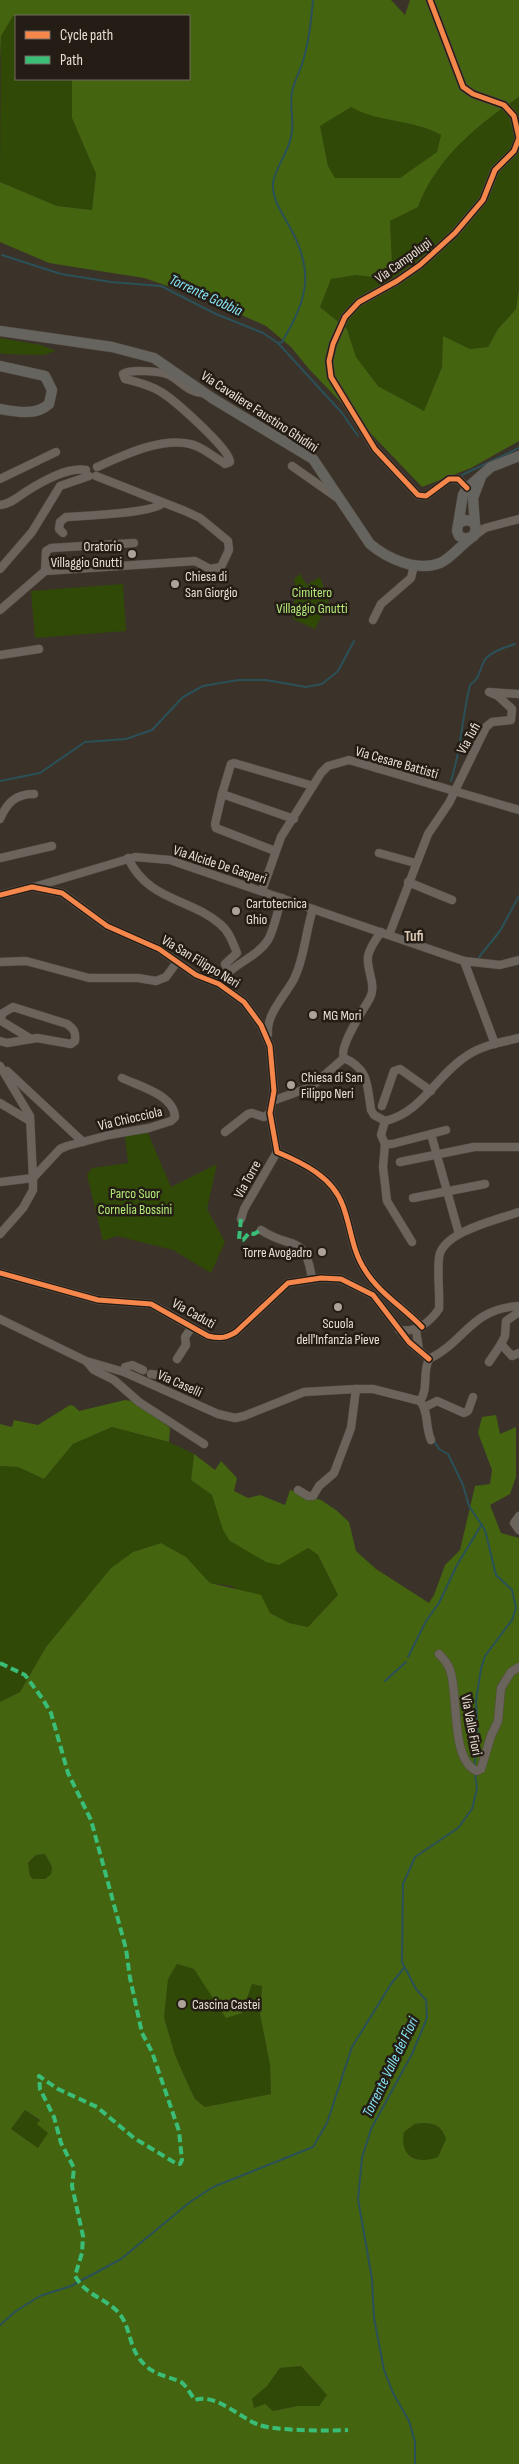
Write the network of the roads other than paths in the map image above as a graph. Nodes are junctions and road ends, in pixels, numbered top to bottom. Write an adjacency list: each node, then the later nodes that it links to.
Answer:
1 (430, 0): 12 (street, Via Campolupi)
2 (0, 331): 4 (main road, Via Cavaliere Faustino Ghidini)
3 (0, 366): 5 (main road)
4 (205, 393): 9 (street); 13 (main road, Via Cavaliere Faustino Ghidini)
5 (0, 409)
6 (56, 452): 11 (street)
7 (519, 456): 10 (main road)
8 (292, 466): 13 (street)
9 (90, 474): 14 (street); 15 (street); 26 (street)
10 (481, 477): 12 (main road); 16 (main road)
11 (0, 478)
12 (467, 488): 16 (main road); 19 (main road)
13 (340, 500): 25 (main road, Via Cavaliere Faustino Ghidini)
14 (163, 503): 21 (street); 27 (street)
15 (0, 505)
16 (473, 506): 18 (main road)
17 (519, 519): 20 (street)
18 (475, 525): 19 (main road); 20 (street); 22 (main road)
19 (459, 528): 22 (main road); 24 (main road)
20 (485, 528): 22 (street)
21 (63, 533)
22 (473, 537): 24 (main road, Via Cavaliere Faustino Ghidini)
23 (134, 542): 27 (street)
24 (458, 546): 25 (main road, Via Cavaliere Faustino Ghidini)
25 (414, 565): 29 (street)
26 (0, 570)
27 (45, 571): 28 (street)
28 (0, 610)
29 (373, 620)
30 (39, 649): 31 (street)
31 (0, 655)
32 (517, 694): 34 (street, Via Tufi)
33 (313, 786): 34 (street, Via Cesare Battisti); 36 (street); 39 (street, Via Cesare Battisti)
34 (455, 792): 37 (street); 45 (street, Via Tufi)
35 (34, 794): 38 (street)
36 (222, 794): 39 (street); 41 (street)
37 (519, 810)
38 (0, 819)
39 (294, 819): 41 (street, Via Cesare Battisti)
40 (52, 846): 43 (street)
41 (275, 851): 49 (street, Via Cesare Battisti)
42 (379, 853): 45 (street)
43 (0, 858)
44 (128, 858): 46 (street, Via Alcide De Gasperi); 49 (street, Via Alcide De Gasperi); 60 (street)
45 (414, 863): 47 (street, Via Tufi)
46 (61, 878): 48 (street, Via Alcide De Gasperi); 50 (street)
47 (408, 882): 53 (street); 55 (street, Via Tufi)
48 (32, 887): 50 (street, Via San Filippo Neri); 51 (street, Via San Filippo Neri)
49 (262, 891): 52 (street, Via Alcide De Gasperi)
50 (62, 893): 59 (street, Via San Filippo Neri)
51 (0, 895)
52 (282, 898): 54 (street, Via Alcide De Gasperi); 60 (street)
53 (452, 900)
54 (312, 909): 55 (street, Via Alcide De Gasperi); 62 (street)
55 (385, 933): 57 (street, Via Alcide De Gasperi); 67 (street, Via Tufi)
56 (519, 960): 57 (street, Via Alcide De Gasperi)
57 (464, 961): 66 (street)
58 (0, 962): 59 (street)
59 (177, 962): 61 (street, Via San Filippo Neri)
60 (228, 970): 61 (street)
61 (219, 984): 62 (street, Via San Filippo Neri)
62 (267, 1038): 71 (street, Via San Filippo Neri)
63 (519, 1038): 66 (street)
64 (31, 1039): 64 (street); 65 (street)
65 (0, 1041)
66 (495, 1044): 70 (street)
67 (344, 1058): 71 (street); 76 (street)
68 (1, 1066): 75 (street); 80 (street)
69 (122, 1078): 80 (street, Via Chiocciola)
70 (431, 1090): 73 (street); 76 (street)
71 (278, 1099): 74 (street, Via San Filippo Neri)
72 (0, 1104): 75 (street)
73 (382, 1106)
74 (271, 1116): 78 (street); 83 (street)
75 (30, 1121): 86 (street)
76 (385, 1121): 81 (street)
77 (446, 1130): 79 (street)
78 (225, 1132)
79 (431, 1134): 81 (street); 84 (street)
80 (83, 1142): 86 (street, Via Chiocciola)
81 (385, 1144): 96 (street)
82 (519, 1147): 84 (street)
83 (277, 1152): 92 (street, Via Torre); 100 (street)
84 (436, 1154): 85 (street); 89 (street)
85 (400, 1162)
86 (33, 1178): 87 (street); 94 (street)
87 (0, 1182)
88 (485, 1184): 89 (street)
89 (446, 1194): 90 (street); 95 (street)
90 (413, 1198)
91 (519, 1212): 95 (street)
92 (241, 1219)
93 (261, 1230): 98 (street)
94 (0, 1234)
95 (459, 1234): 105 (street)
96 (412, 1242)
97 (0, 1273): 104 (street, Via Caduti)
98 (312, 1279): 103 (street, Via Caduti); 104 (street, Via Caduti)
99 (519, 1306): 111 (street)
100 (405, 1310): 103 (street); 105 (street)
101 (519, 1312): 107 (street)
102 (0, 1319): 112 (street, Via Caselli)
103 (393, 1322): 106 (street, Via Caduti)
104 (192, 1327): 110 (street)
105 (419, 1328): 106 (street); 108 (street)
106 (399, 1330): 108 (street, Via Caduti)
107 (500, 1344): 109 (street); 113 (street)
108 (419, 1350): 111 (street, Via Caduti)
109 (519, 1353)
110 (177, 1359)
111 (429, 1359): 120 (street)
112 (86, 1361): 115 (street, Via Caselli); 122 (street)
113 (489, 1362)
114 (143, 1370): 115 (street)
115 (124, 1372): 118 (street, Via Caselli)
116 (151, 1374): 117 (street)
117 (164, 1376)
118 (356, 1390): 120 (street, Via Caselli); 123 (street)
119 (473, 1397): 120 (street)
120 (423, 1404): 121 (street)
121 (431, 1440)
122 (204, 1444)
123 (298, 1490)
124 (519, 1516): 125 (street)
125 (519, 1530)
126 (439, 1654): 127 (street, Via Valle Fiori)
127 (519, 1667)

